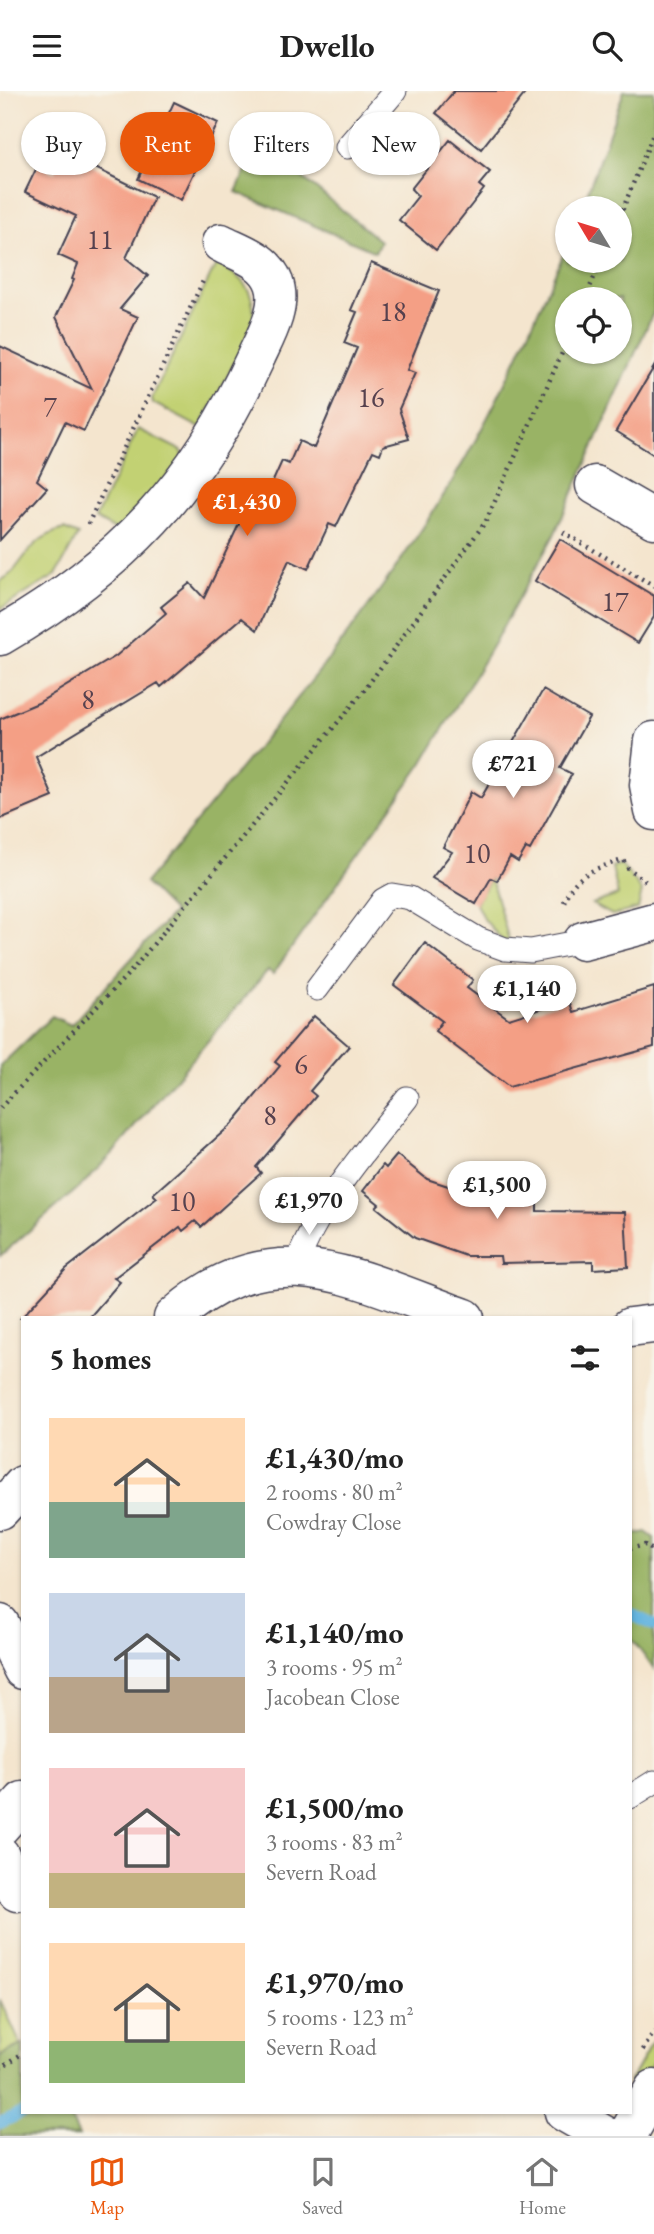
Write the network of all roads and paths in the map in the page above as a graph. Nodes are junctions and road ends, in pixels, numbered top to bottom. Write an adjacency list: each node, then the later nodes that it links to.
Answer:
1 (395, 91): 3 (lane)
2 (654, 132): 4 (path)
3 (347, 147)
4 (628, 196)
5 (221, 243): 9 (path); 12 (street)
6 (557, 364): 21 (path)
7 (595, 485): 8 (street)
8 (654, 519)
9 (86, 528)
10 (563, 532): 11 (path)
11 (654, 586)
12 (0, 636)
13 (654, 741): 14 (street)
14 (654, 811)
15 (654, 884): 16 (path)
16 (564, 902)
17 (654, 922): 18 (street)
18 (583, 941): 19 (lane)
19 (317, 989)
20 (407, 1098): 22 (lane)
21 (0, 1108)
22 (296, 1266): 23 (street); 24 (street)
23 (175, 1316)
24 (459, 1316)
25 (654, 1324): 26 (street)
26 (632, 1327)
27 (21, 1487): 28 (street)
28 (0, 1510)
29 (632, 1548): 30 (path)
30 (654, 1551)
31 (0, 1624): 32 (street)
32 (21, 1666)
33 (654, 1781): 34 (lane)
34 (632, 1796)
35 (21, 1803): 36 (street)
36 (0, 1826)
37 (0, 1855): 38 (street)
38 (17, 1892)
39 (21, 2054): 40 (path)
40 (0, 2069)
41 (654, 2089): 44 (street)
42 (568, 2114): 43 (street)
43 (606, 2136)
44 (627, 2136)

